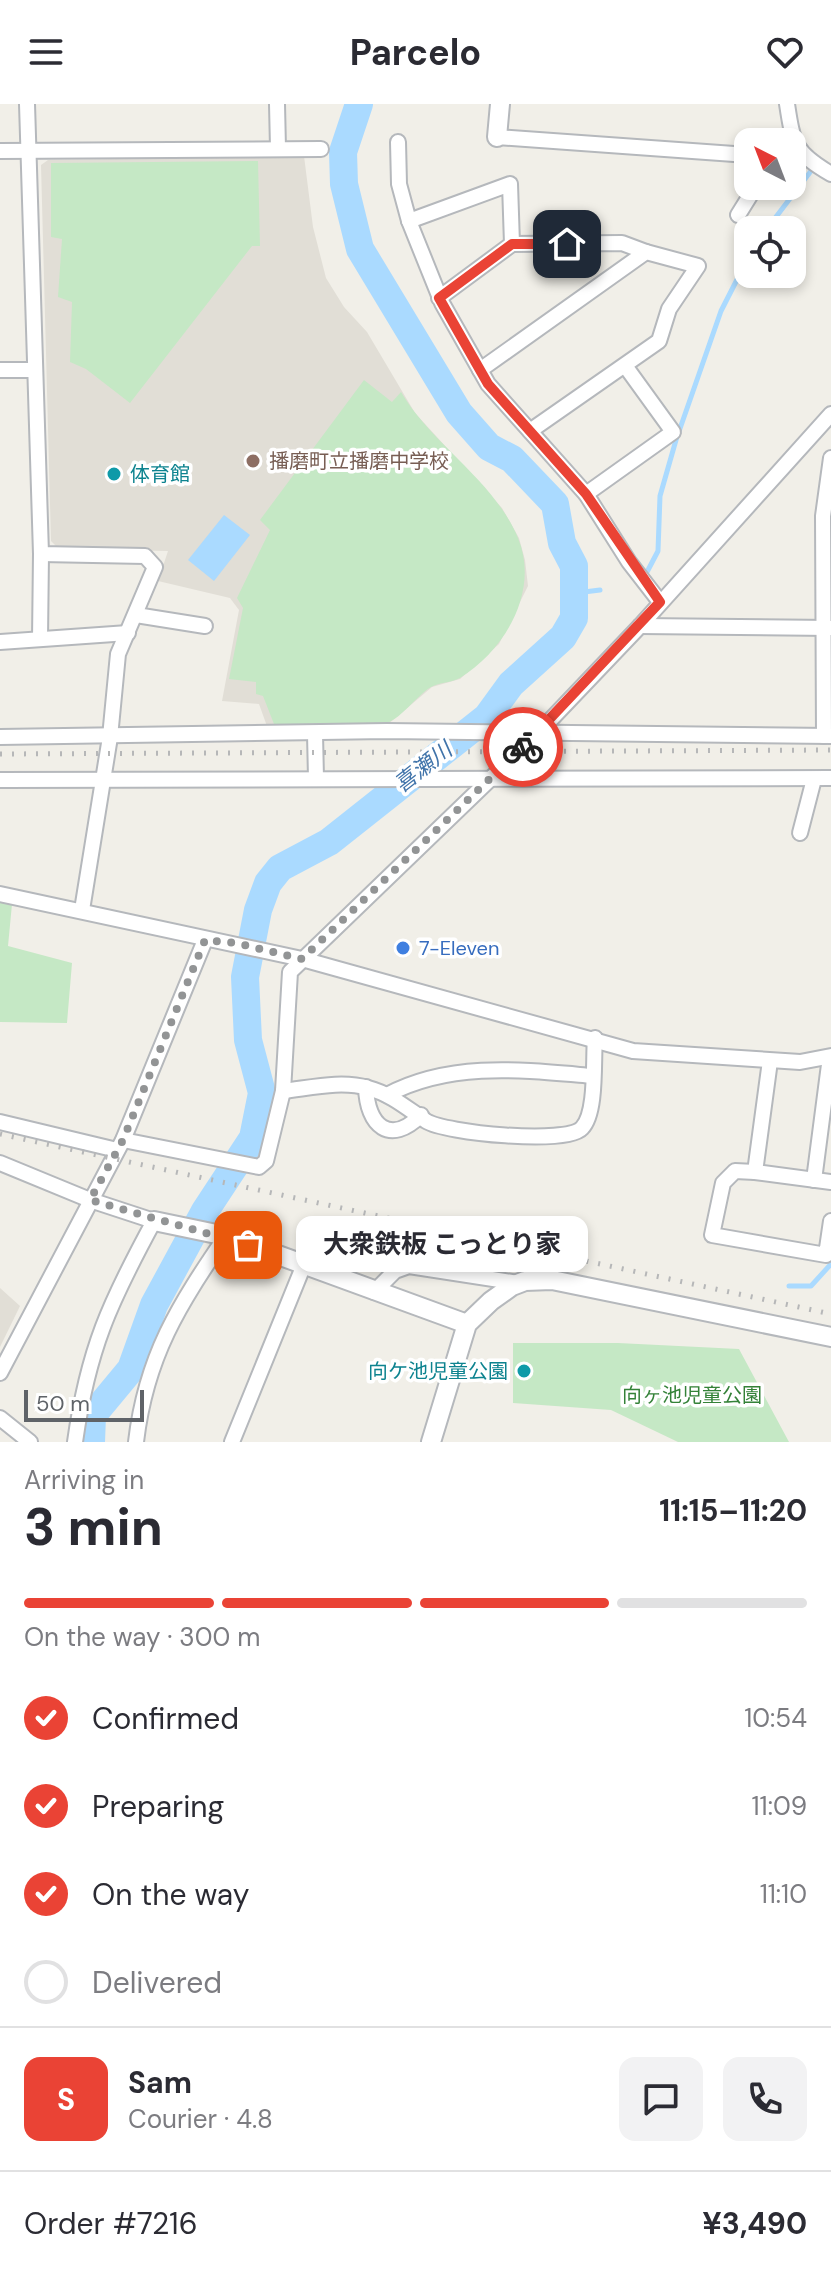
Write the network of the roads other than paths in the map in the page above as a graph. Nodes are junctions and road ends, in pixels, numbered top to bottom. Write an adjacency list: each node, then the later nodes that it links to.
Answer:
1 (27, 104): 11 (street)
2 (277, 104): 8 (street)
3 (500, 104): 6 (street)
4 (787, 104): 5 (street)
5 (791, 128)
6 (497, 137): 12 (street)
7 (398, 142): 17 (street)
8 (278, 148): 9 (street); 11 (street)
9 (321, 149)
10 (0, 151): 11 (street)
11 (28, 151): 23 (street)
12 (734, 154)
13 (806, 162): 14 (street)
14 (831, 174)
15 (747, 200): 16 (street)
16 (738, 215)
17 (409, 221): 18 (street); 20 (street)
18 (512, 244): 19 (street); 20 (street)
19 (646, 252): 21 (street); 24 (street)
20 (439, 298): 24 (street)
21 (626, 367): 26 (street); 28 (street)
22 (0, 370): 23 (street)
23 (35, 370): 30 (street)
24 (480, 370): 26 (street)
25 (830, 419): 31 (street)
26 (530, 431): 28 (street)
27 (831, 458): 29 (street)
28 (586, 494): 31 (street)
29 (827, 516): 35 (street)
30 (41, 554): 32 (street); 37 (street)
31 (660, 602): 34 (street)
32 (136, 615): 33 (street); 36 (street)
33 (205, 626)
34 (640, 626): 35 (street); 39 (street)
35 (826, 628): 41 (street)
36 (128, 633): 37 (street); 43 (street)
37 (40, 639): 38 (street)
38 (0, 642)
39 (539, 732): 40 (street); 41 (street); 47 (street)
40 (315, 734): 43 (street); 45 (street)
41 (828, 736)
42 (0, 737): 43 (street)
43 (110, 737): 44 (street)
44 (104, 777): 45 (street); 49 (street); 52 (street)
45 (316, 778): 47 (street)
46 (831, 778): 48 (street)
47 (489, 779): 48 (street); 54 (street)
48 (814, 779): 50 (street)
49 (0, 780)
50 (800, 833)
51 (0, 894): 52 (street)
52 (82, 910): 53 (street)
53 (205, 940): 54 (street); 64 (street)
54 (302, 959): 55 (street); 60 (street)
55 (595, 1038): 57 (street); 58 (street)
56 (830, 1056): 57 (street); 67 (street)
57 (770, 1061): 66 (street)
58 (592, 1076): 61 (street); 62 (street)
59 (366, 1087): 60 (street); 61 (street); 62 (street)
60 (283, 1091): 64 (street)
61 (387, 1095): 62 (street)
62 (421, 1115)
63 (0, 1122): 64 (street)
64 (120, 1145): 69 (street)
65 (0, 1163): 69 (street)
66 (755, 1172): 67 (street); 71 (street)
67 (814, 1180): 68 (street)
68 (831, 1182)
69 (90, 1200): 70 (street); 80 (street)
70 (154, 1221): 72 (street); 83 (street)
71 (831, 1221)
72 (226, 1236): 73 (street); 84 (street)
73 (303, 1267): 76 (street); 85 (street)
74 (485, 1277): 75 (street); 76 (street); 77 (street)
75 (518, 1283): 77 (street); 79 (street)
76 (374, 1292): 78 (street)
77 (498, 1295): 78 (street)
78 (467, 1324): 86 (street)
79 (831, 1337)
80 (0, 1373)
81 (0, 1418): 82 (street)
82 (30, 1442)
83 (75, 1442)
84 (136, 1442)
85 (232, 1442)
86 (431, 1442)

